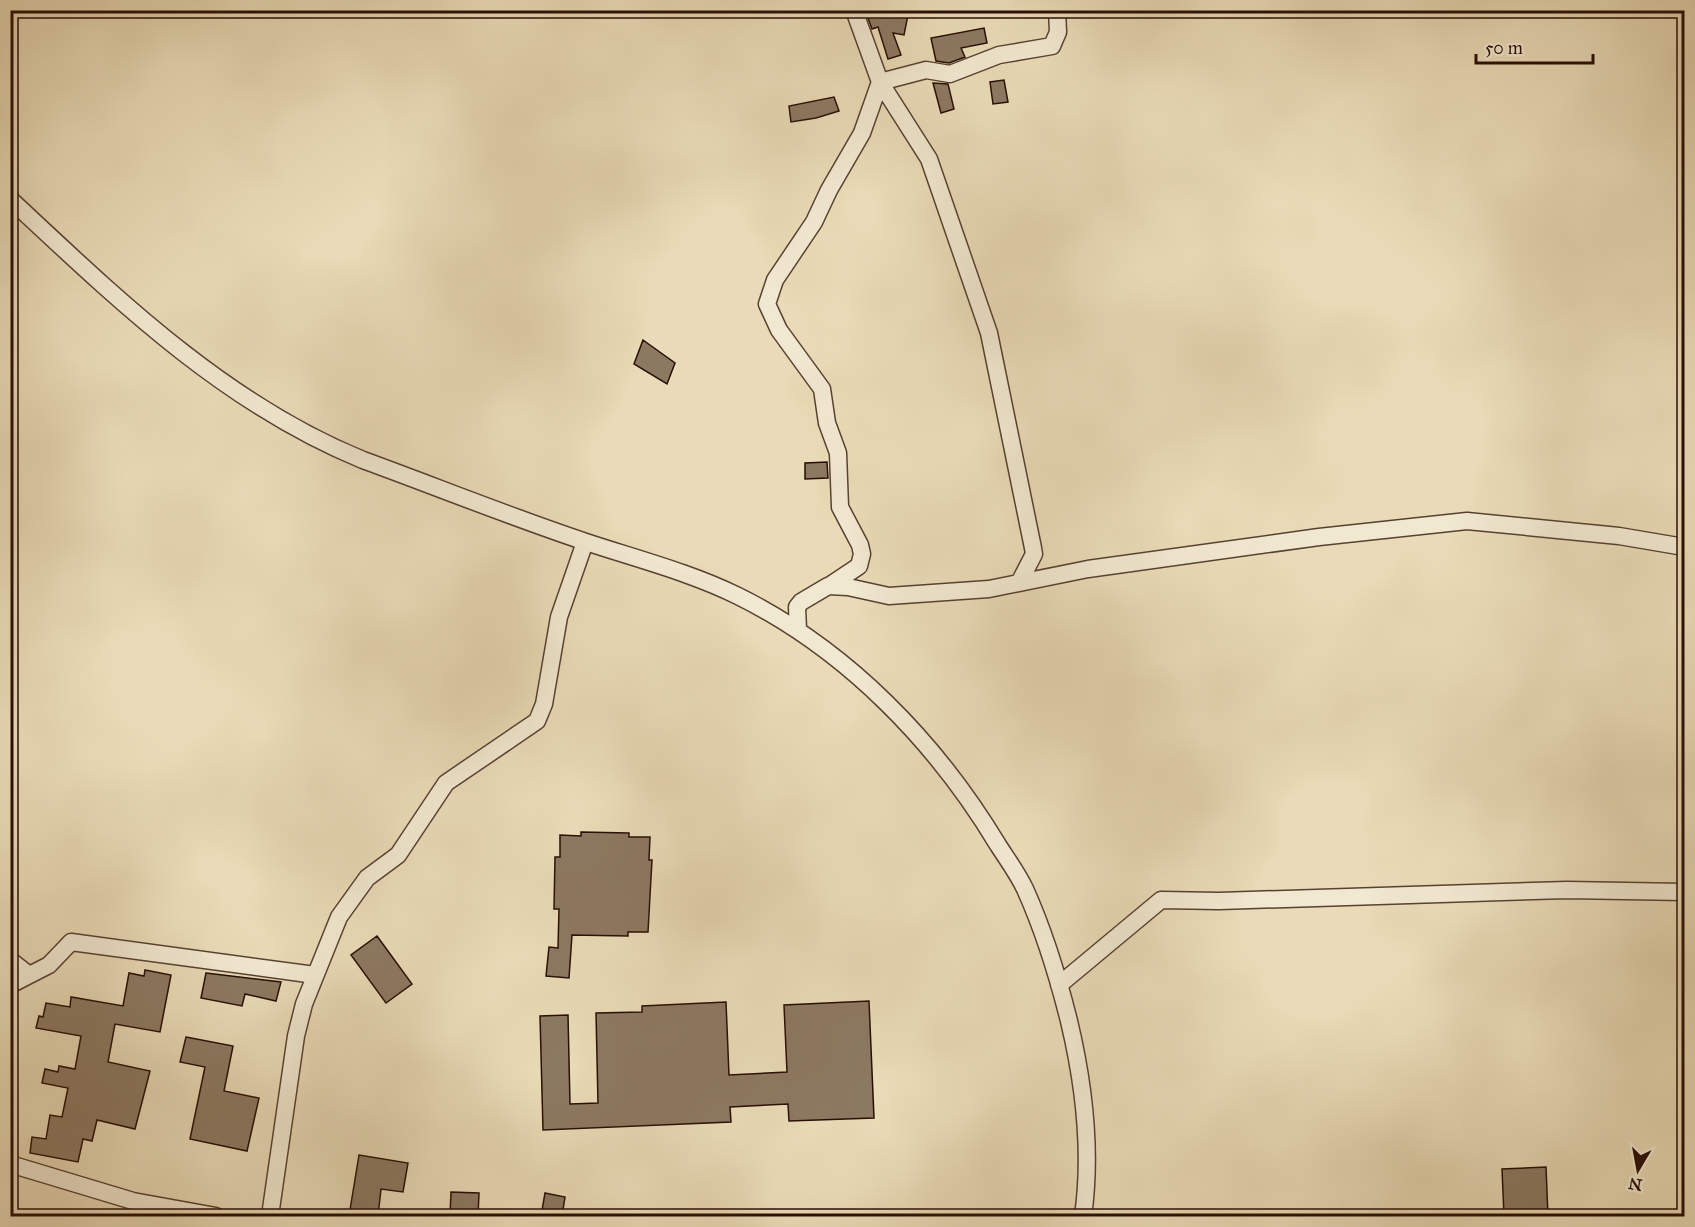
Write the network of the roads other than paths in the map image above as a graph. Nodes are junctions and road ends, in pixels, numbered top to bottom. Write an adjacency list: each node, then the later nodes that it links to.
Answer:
1 (854, 10): 3 (street)
2 (1057, 10): 3 (street)
3 (880, 82): 7 (street); 8 (street)
4 (10, 198): 5 (street)
5 (585, 542): 9 (street); 13 (street)
6 (1684, 547): 7 (street)
7 (1019, 583): 8 (street)
8 (828, 586): 9 (street)
9 (798, 630): 14 (street)
10 (1684, 892): 14 (street)
11 (10, 960): 12 (street)
12 (29, 975): 13 (street); 15 (street)
13 (315, 975): 18 (street)
14 (1059, 985): 19 (street)
15 (10, 986)
16 (10, 1164): 17 (street)
17 (216, 1216)
18 (270, 1216)
19 (1083, 1216)

